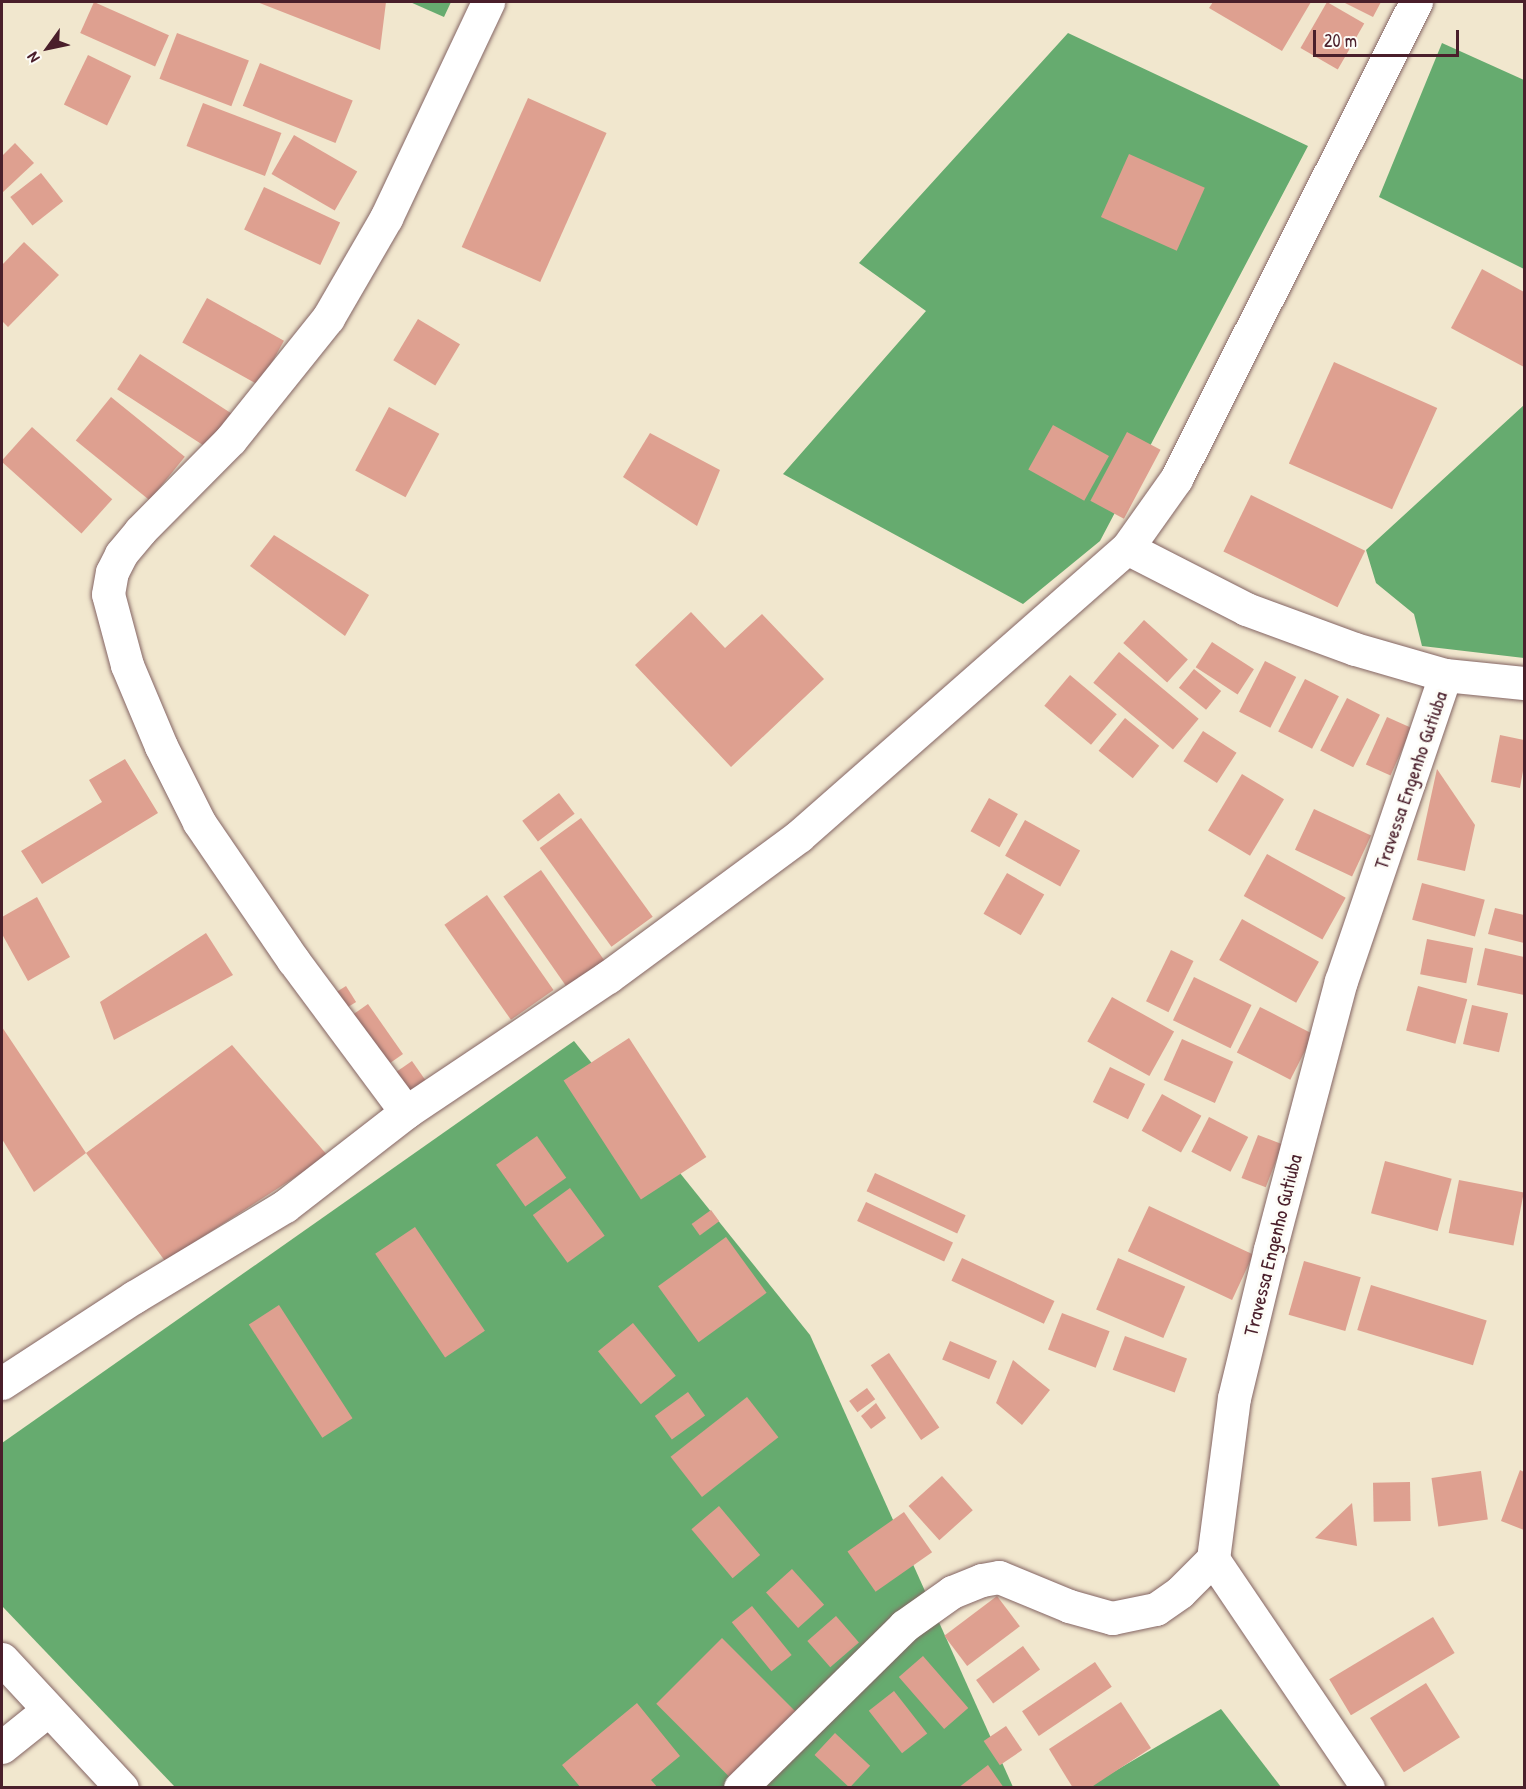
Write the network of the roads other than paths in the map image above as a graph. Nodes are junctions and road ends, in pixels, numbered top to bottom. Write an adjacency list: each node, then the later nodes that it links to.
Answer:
1 (488, 2): 6 (street)
2 (1416, 2): 3 (street)
3 (1127, 548): 4 (street, Travessa Engenho Gutiuba); 6 (street)
4 (1445, 675): 5 (street, Travessa Engenho Gutiuba); 8 (street, Travessa Engenho Gutiuba)
5 (1524, 682)
6 (406, 1112): 7 (street)
7 (2, 1383)
8 (1213, 1559): 13 (street); 14 (street)
9 (2, 1659): 10 (street)
10 (48, 1710): 11 (street); 12 (street)
11 (2, 1747)
12 (122, 1788)
13 (740, 1788)
14 (1368, 1788)

